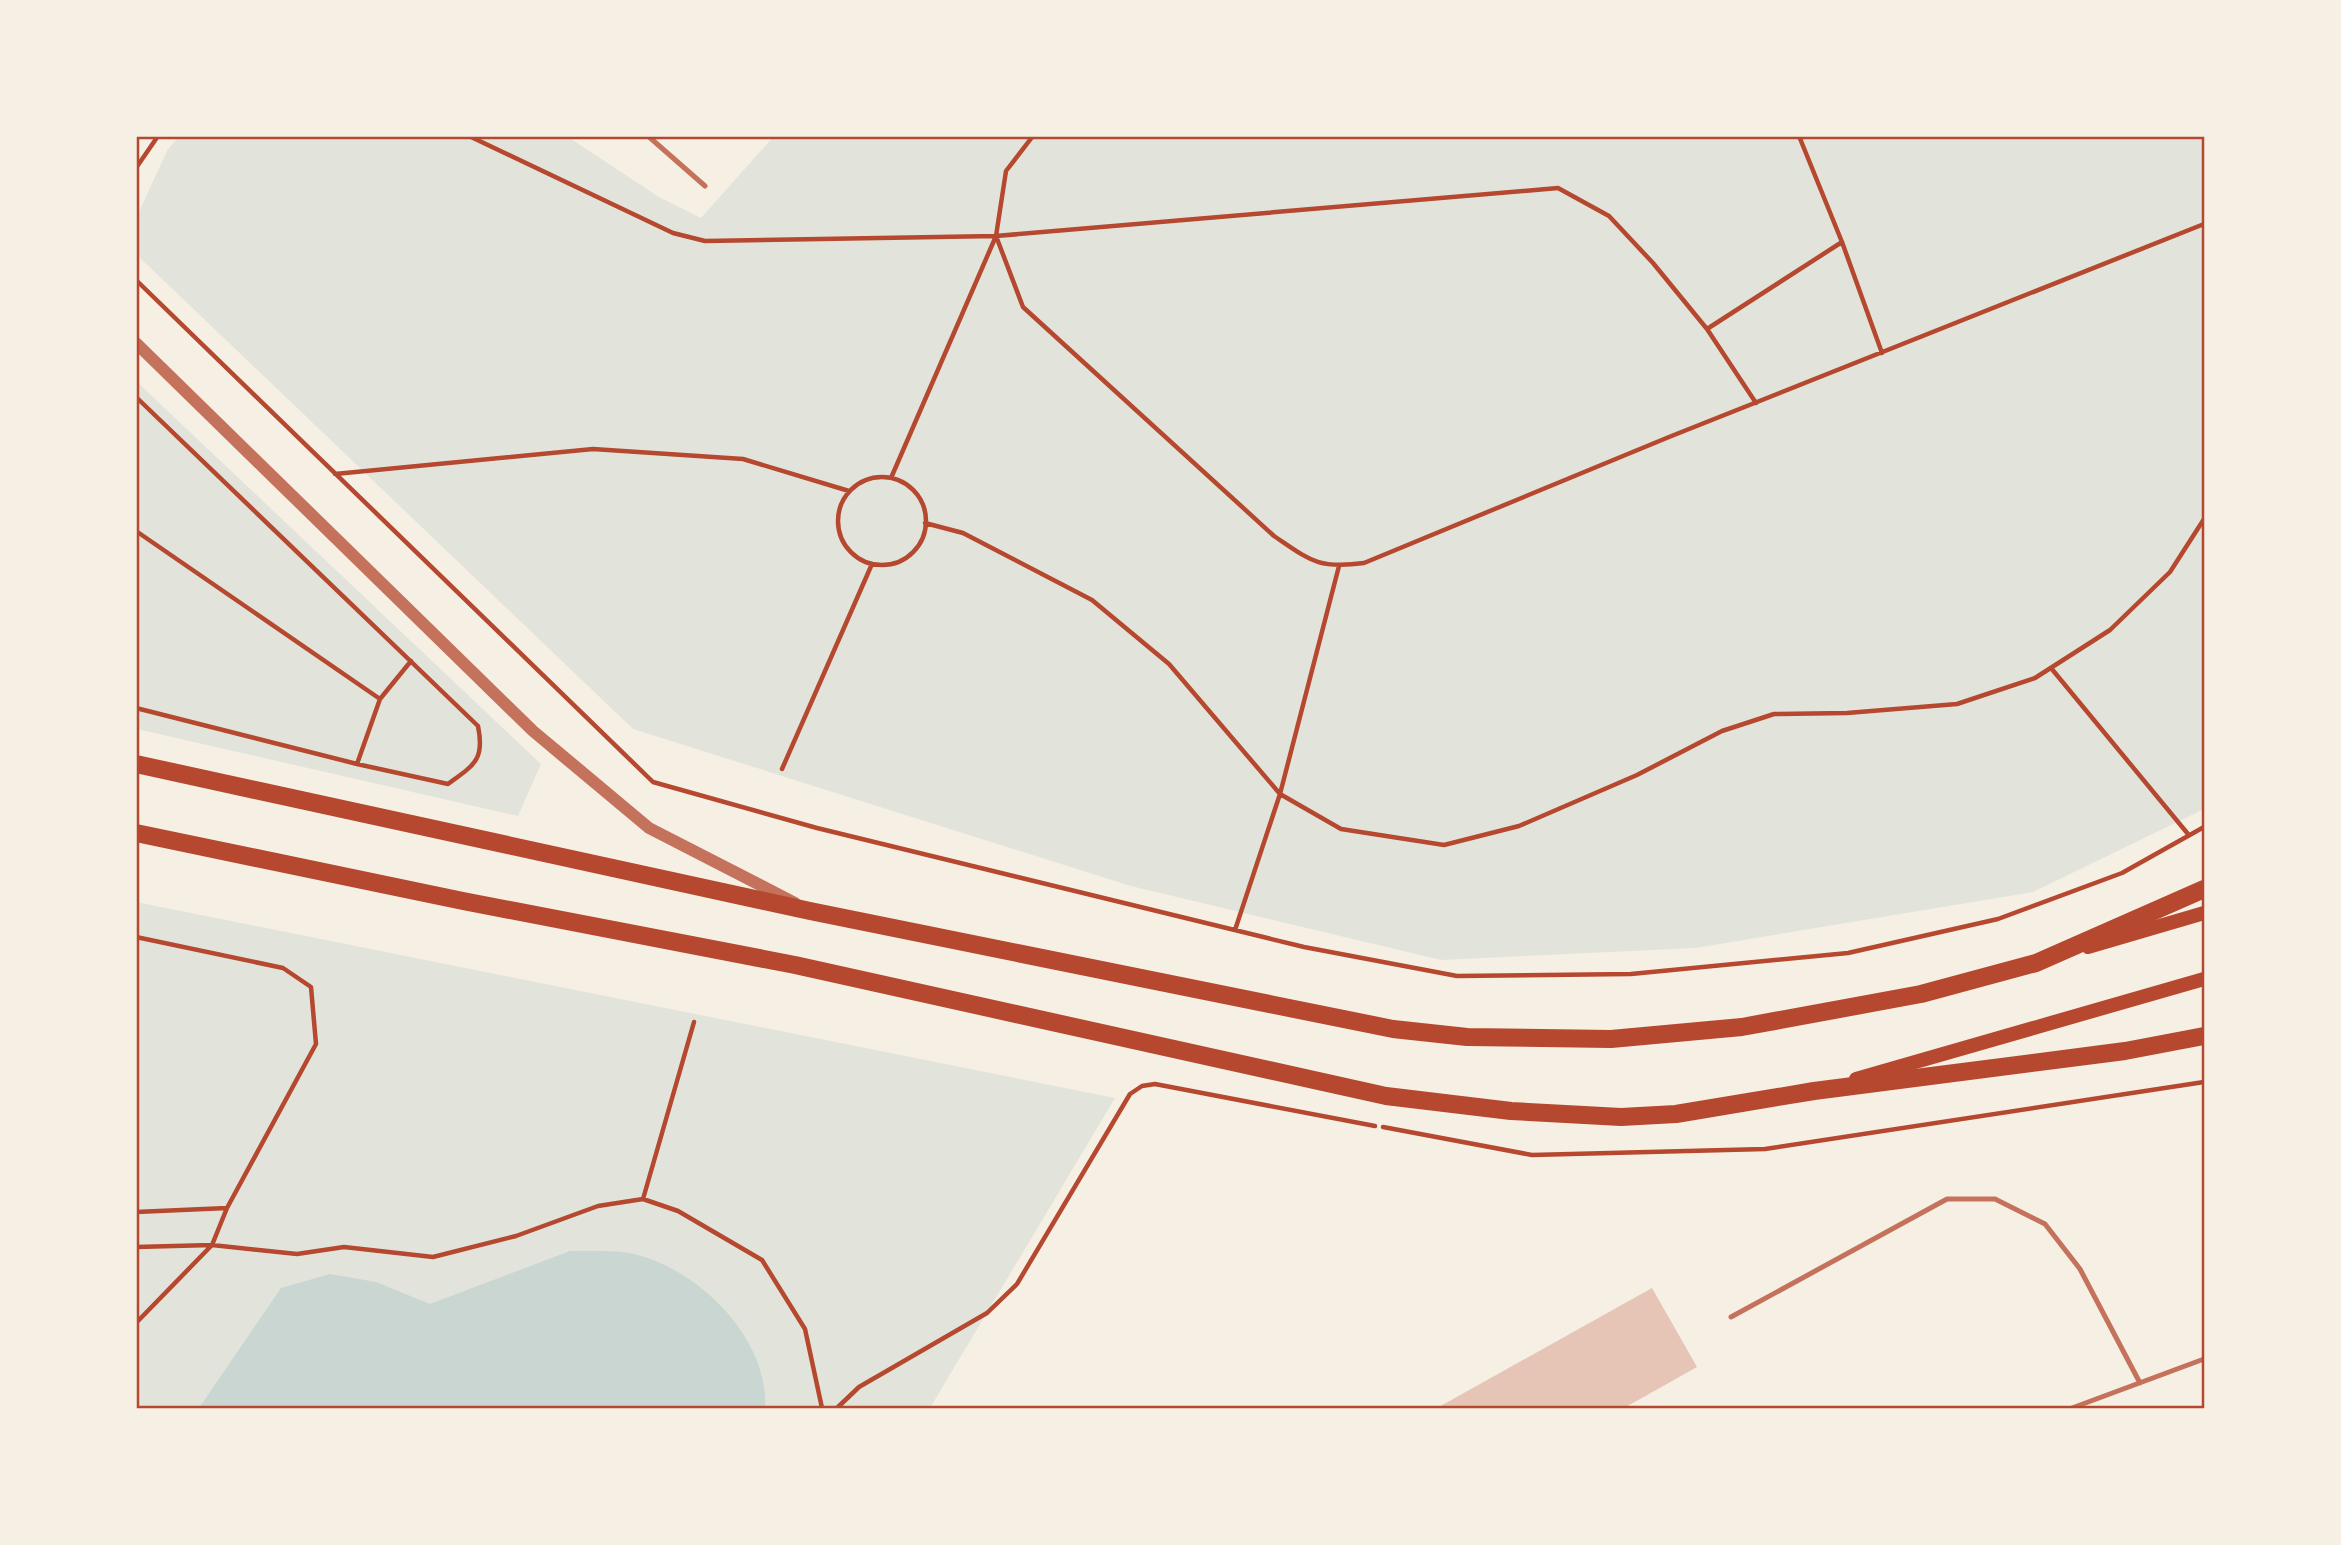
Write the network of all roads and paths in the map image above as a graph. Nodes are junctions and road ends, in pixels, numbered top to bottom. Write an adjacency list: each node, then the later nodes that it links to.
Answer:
1 (158, 136): 8 (path)
2 (469, 136): 11 (path)
3 (648, 136): 9 (lane)
4 (1033, 136): 11 (path)
5 (1799, 136): 7 (path)
6 (1807, 136): 7 (path)
7 (1804, 146): 12 (path)
8 (136, 168)
9 (705, 186)
10 (2204, 224): 16 (path)
11 (996, 236): 14 (path); 20 (path); 26 (path)
12 (1842, 242): 14 (path); 16 (path)
13 (136, 280): 19 (path)
14 (1707, 329): 18 (path)
15 (136, 343): 39 (street)
16 (1882, 353): 18 (path)
17 (136, 397): 27 (path)
18 (1756, 403): 26 (path)
19 (334, 474): 21 (path); 41 (path)
20 (891, 478): 21 (path); 23 (path)
21 (849, 491): 25 (path)
22 (2204, 519): 28 (path)
23 (925, 523): 25 (path); 34 (path)
24 (136, 531): 29 (path)
25 (872, 564): 33 (path)
26 (1339, 566): 34 (path)
27 (411, 661): 29 (path); 32 (path)
28 (2051, 668): 34 (path); 37 (path)
29 (380, 699): 32 (path)
30 (136, 708): 32 (path)
31 (136, 764): 39 (main road)
32 (357, 764)
33 (782, 769)
34 (1280, 794): 41 (path)
35 (2204, 827): 37 (path)
36 (136, 834): 48 (main road)
37 (2188, 834): 41 (path)
38 (2204, 889): 43 (main road)
39 (810, 911): 43 (main road)
40 (2204, 913): 43 (main road)
41 (1234, 930)
42 (136, 937): 50 (path)
43 (2036, 963)
44 (2204, 979): 48 (main road)
45 (694, 1022): 49 (path)
46 (2204, 1036): 48 (main road)
47 (1155, 1084): 59 (path)
48 (1814, 1091)
49 (643, 1199): 52 (path); 58 (path)
50 (227, 1208): 51 (path); 52 (path)
51 (136, 1212)
52 (212, 1245): 53 (path); 55 (path)
53 (136, 1247)
54 (1731, 1317): 57 (lane)
55 (136, 1323)
56 (2204, 1359): 57 (lane)
57 (2140, 1383): 60 (lane)
58 (822, 1409)
59 (837, 1409)
60 (2072, 1409)

